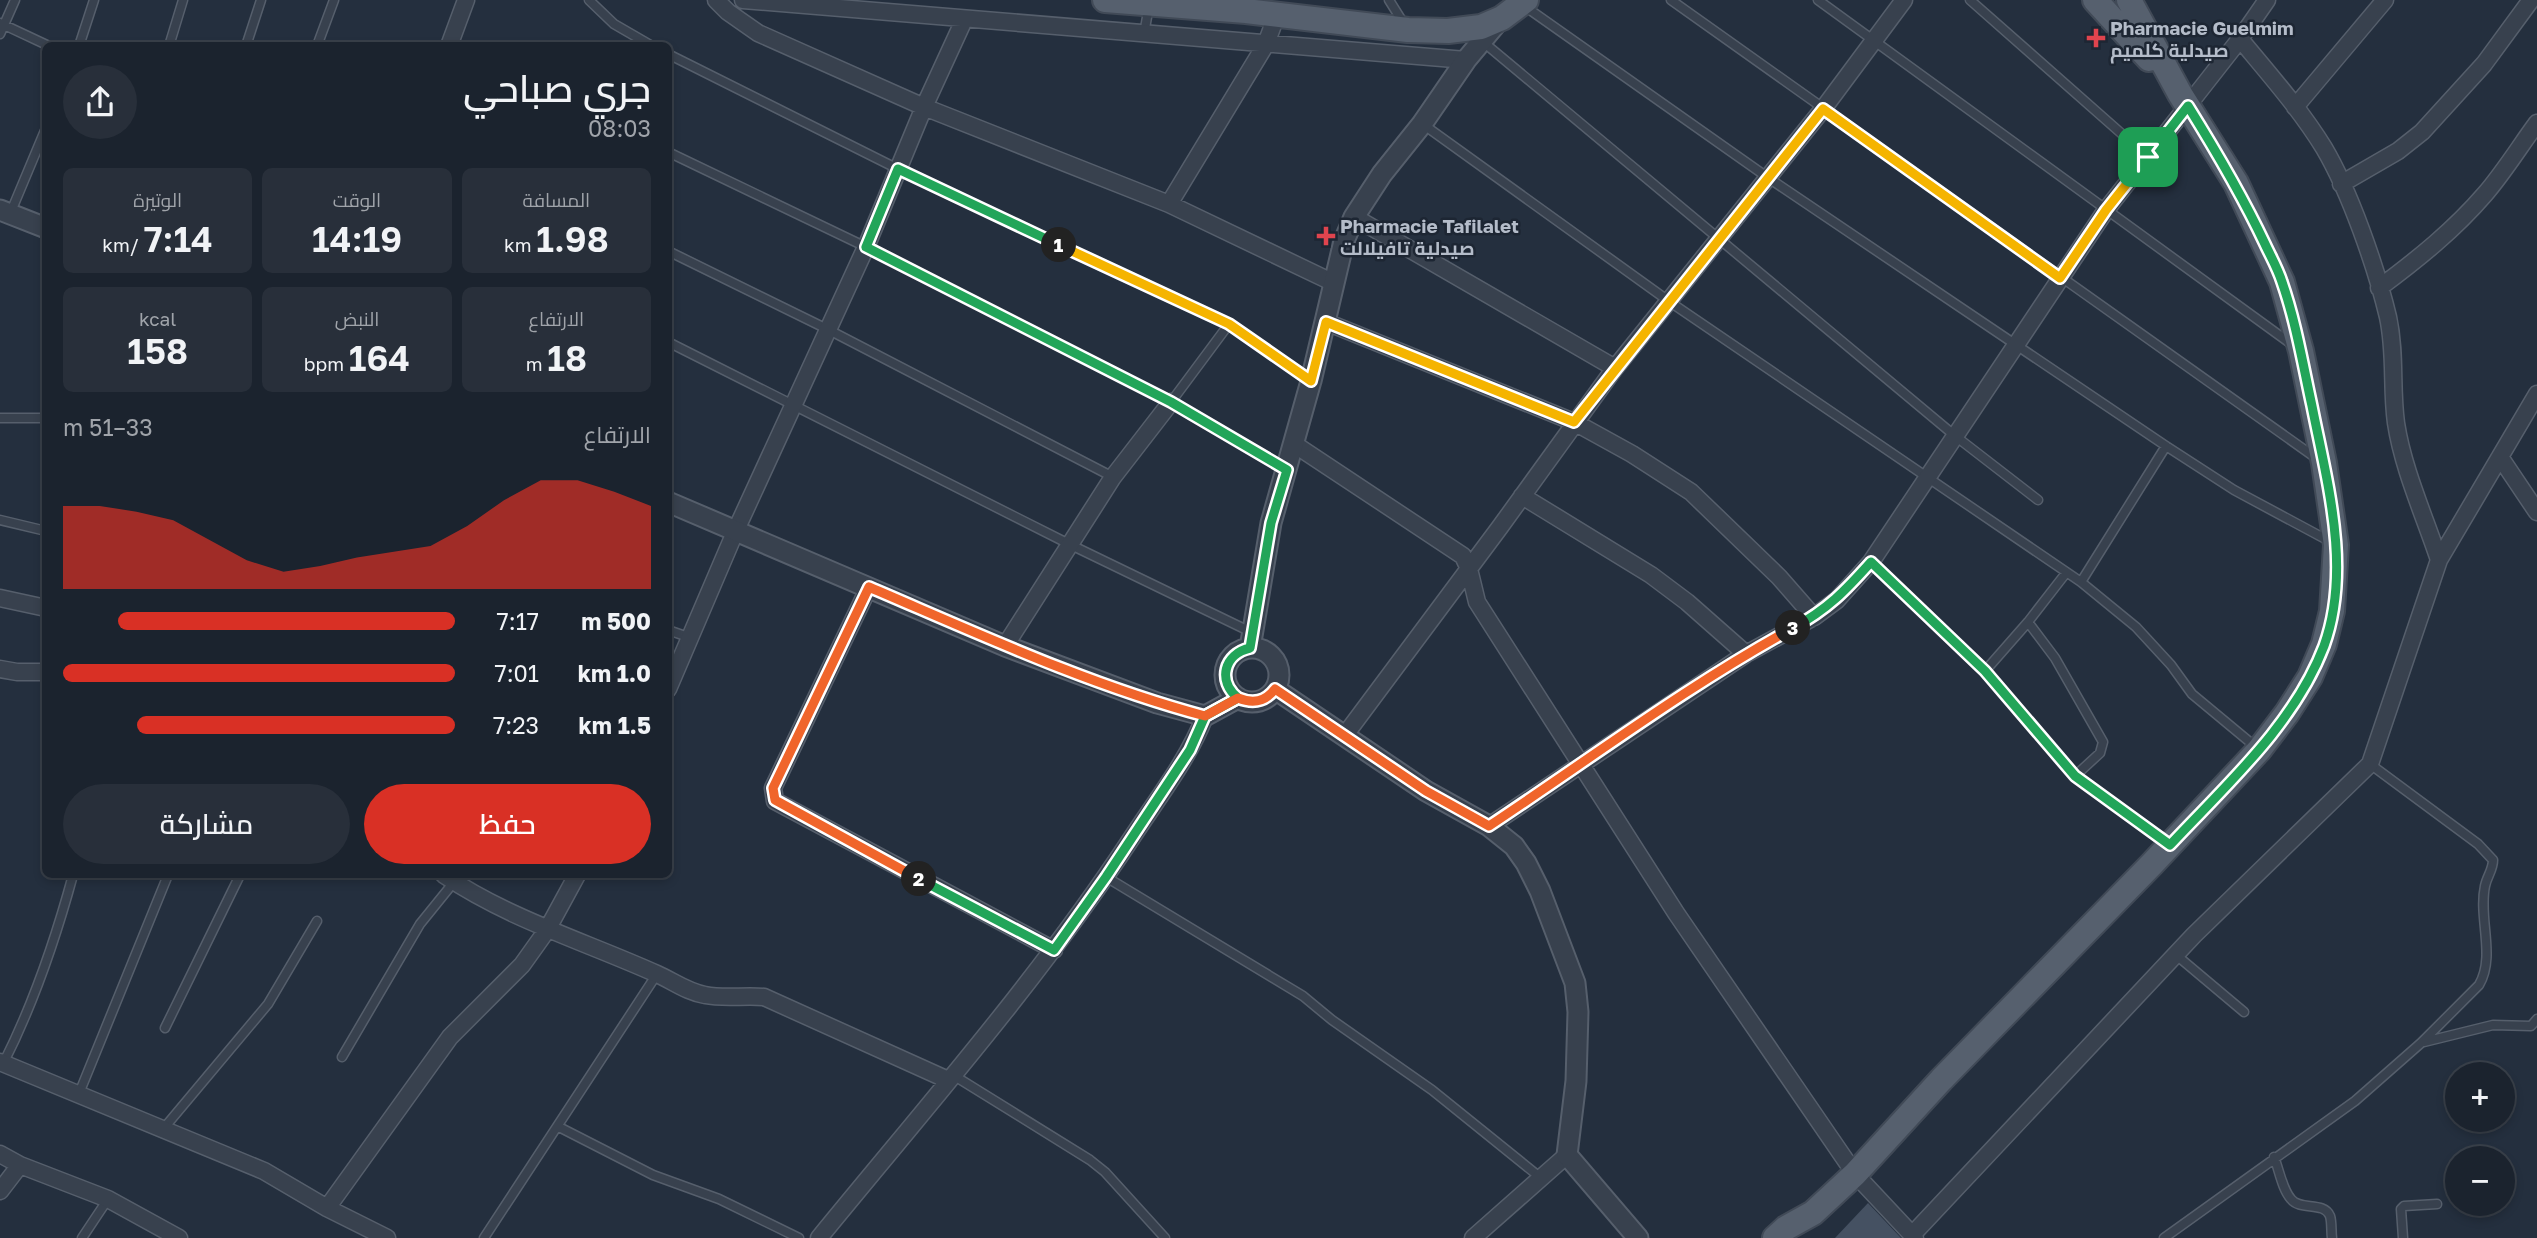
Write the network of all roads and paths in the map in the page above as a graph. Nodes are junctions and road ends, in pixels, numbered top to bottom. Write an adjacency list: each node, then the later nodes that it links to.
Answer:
1 (15, 0): 26 (lane)
2 (94, 0): 33 (lane)
3 (183, 0): 34 (lane)
4 (261, 0): 35 (lane)
5 (334, 0): 36 (lane)
6 (466, 0): 37 (street)
7 (589, 0): 38 (lane)
8 (716, 0): 44 (street)
9 (743, 0): 25 (street)
10 (1105, 0): 21 (main road)
11 (1389, 0): 27 (lane)
12 (1671, 0): 46 (lane)
13 (1818, 0): 31 (lane)
14 (1904, 0): 31 (street)
15 (1969, 0): 51 (lane)
16 (2095, 0): 43 (main road)
17 (2267, 0): 30 (street)
18 (2385, 0): 45 (street)
19 (2531, 0): 54 (street)
20 (2131, 2): 43 (main road)
21 (1150, 4): 22 (main road); 29 (lane)
22 (1244, 5): 24 (main road)
23 (1516, 7): 27 (main road); 32 (street); 53 (lane)
24 (1277, 14): 27 (main road); 40 (street)
25 (964, 20): 29 (street); 44 (street)
26 (2, 24): 28 (lane); 39 (lane)
27 (1408, 30)
28 (0, 34)
29 (1144, 34): 40 (street)
30 (2240, 39): 43 (street); 45 (street)
31 (1873, 40): 46 (street); 56 (lane)
32 (1482, 41): 42 (street); 60 (lane)
33 (80, 42)
34 (170, 42)
35 (247, 42)
36 (318, 42)
37 (451, 42)
38 (645, 42)
39 (42, 43)
40 (1266, 44): 42 (street); 55 (street)
41 (672, 56): 52 (lane)
42 (1466, 60): 48 (street)
43 (2184, 100): 51 (street); 72 (main road)
44 (924, 107): 52 (street); 55 (street)
45 (2295, 107): 54 (street)
46 (1823, 109): 53 (street); 63 (lane)
47 (2537, 122): 65 (street)
48 (1423, 124): 58 (street); 66 (lane)
49 (42, 136): 57 (lane)
50 (672, 154): 61 (lane)
51 (2148, 157): 56 (street)
52 (898, 169): 61 (street); 68 (lane)
53 (1767, 177): 60 (street); 71 (lane)
54 (2342, 184): 65 (street)
55 (1170, 204): 64 (street)
56 (2106, 210): 63 (street); 72 (lane)
57 (5, 212): 59 (street)
58 (1354, 217): 64 (street); 73 (street)
59 (42, 226)
60 (1717, 239): 66 (street); 81 (lane)
61 (866, 247): 69 (street); 76 (lane)
62 (672, 253): 69 (lane)
63 (2060, 278): 71 (street); 85 (lane)
64 (1335, 283): 67 (street)
65 (2379, 288): 98 (street)
66 (1670, 302): 73 (street); 88 (lane)
67 (1326, 322): 74 (street); 80 (street)
68 (1229, 324): 74 (lane); 76 (lane)
69 (827, 329): 77 (street); 87 (lane)
70 (672, 344): 77 (lane)
71 (2015, 344): 81 (street); 83 (lane)
72 (2301, 351): 85 (main road)
73 (1615, 368): 80 (street)
74 (1311, 381): 82 (street)
75 (2537, 394): 84 (street)
76 (1171, 402): 86 (lane); 87 (street)
77 (794, 407): 95 (street); 96 (lane)
78 (0, 418): 79 (lane)
79 (42, 418)
80 (1574, 422): 89 (street); 106 (street)
81 (1954, 435): 88 (street); 90 (lane)
82 (1294, 444): 86 (street); 100 (street)
83 (2166, 446): 97 (lane); 102 (lane)
84 (2500, 457): 92 (street); 98 (street)
85 (2323, 463): 97 (main road)
86 (1287, 470): 110 (street)
87 (1113, 477): 96 (street)
88 (1925, 477): 99 (street); 101 (lane)
89 (1522, 496): 100 (street); 112 (street)
90 (2038, 500)
91 (672, 504): 95 (street)
92 (2537, 512)
93 (0, 520): 94 (lane)
94 (42, 530)
95 (736, 530): 103 (street); 109 (street)
96 (1069, 544): 110 (lane); 111 (street)
97 (2336, 545): 121 (main road)
98 (2439, 560): 122 (street)
99 (1871, 562): 106 (street); 114 (lane)
100 (1469, 569): 120 (street); 123 (street)
101 (2066, 573): 102 (lane); 107 (lane)
102 (2081, 582): 121 (lane)
103 (869, 587): 111 (street); 135 (street)
104 (0, 597): 105 (street)
105 (42, 607)
106 (1814, 617): 112 (street)
107 (2028, 622): 114 (lane); 124 (lane)
108 (672, 631): 109 (lane)
109 (691, 638): 116 (street)
110 (1251, 640): 117 (street); 118 (street)
111 (1005, 646): 119 (street)
112 (1746, 654): 123 (street)
113 (0, 669): 115 (street)
114 (1985, 671): 124 (lane)
115 (42, 672)
116 (672, 680)
117 (1275, 689): 118 (street); 120 (street)
118 (1238, 698): 119 (street)
119 (1205, 716): 127 (street)
120 (1345, 735): 125 (street)
121 (2259, 750): 126 (main road)
122 (2370, 764): 136 (street); 141 (lane)
123 (1580, 765): 125 (street); 152 (street)
124 (2075, 776): 126 (lane)
125 (1489, 826): 149 (street)
126 (2170, 845): 152 (main road)
127 (1106, 877): 135 (street); 153 (lane)
128 (73, 878): 143 (lane)
129 (167, 878): 145 (lane)
130 (239, 878): 140 (lane)
131 (449, 878): 134 (street); 142 (lane)
132 (575, 878): 134 (street)
133 (317, 921): 147 (lane)
134 (547, 930): 137 (street); 157 (street)
135 (1054, 950): 144 (street)
136 (2175, 954): 138 (lane); 159 (street)
137 (657, 974): 144 (street); 146 (lane)
138 (2244, 1012)
139 (2537, 1019): 141 (lane)
140 (165, 1028)
141 (2421, 1043): 150 (lane)
142 (342, 1057)
143 (2, 1063): 145 (street)
144 (950, 1078): 165 (street); 166 (lane)
145 (78, 1096): 147 (street)
146 (559, 1127): 163 (lane); 164 (lane)
147 (164, 1128): 157 (street)
148 (0, 1154): 151 (street)
149 (1567, 1155): 153 (street); 168 (street)
150 (2274, 1157): 171 (lane); 172 (lane)
151 (20, 1165): 154 (street); 155 (street)
152 (1855, 1174): 158 (main road); 159 (street)
153 (1541, 1178): 167 (street)
154 (0, 1191)
155 (108, 1199): 160 (lane); 161 (street)
156 (2437, 1204): 173 (lane)
157 (327, 1208): 162 (street)
158 (1813, 1213): 169 (main road); 170 (main road)
159 (1914, 1236)
160 (82, 1238)
161 (179, 1238)
162 (387, 1238)
163 (484, 1238)
164 (799, 1238)
165 (819, 1238)
166 (1165, 1238)
167 (1473, 1238)
168 (1638, 1238)
169 (1775, 1238)
170 (1800, 1238)
171 (2164, 1238)
172 (2332, 1238)
173 (2403, 1238)

